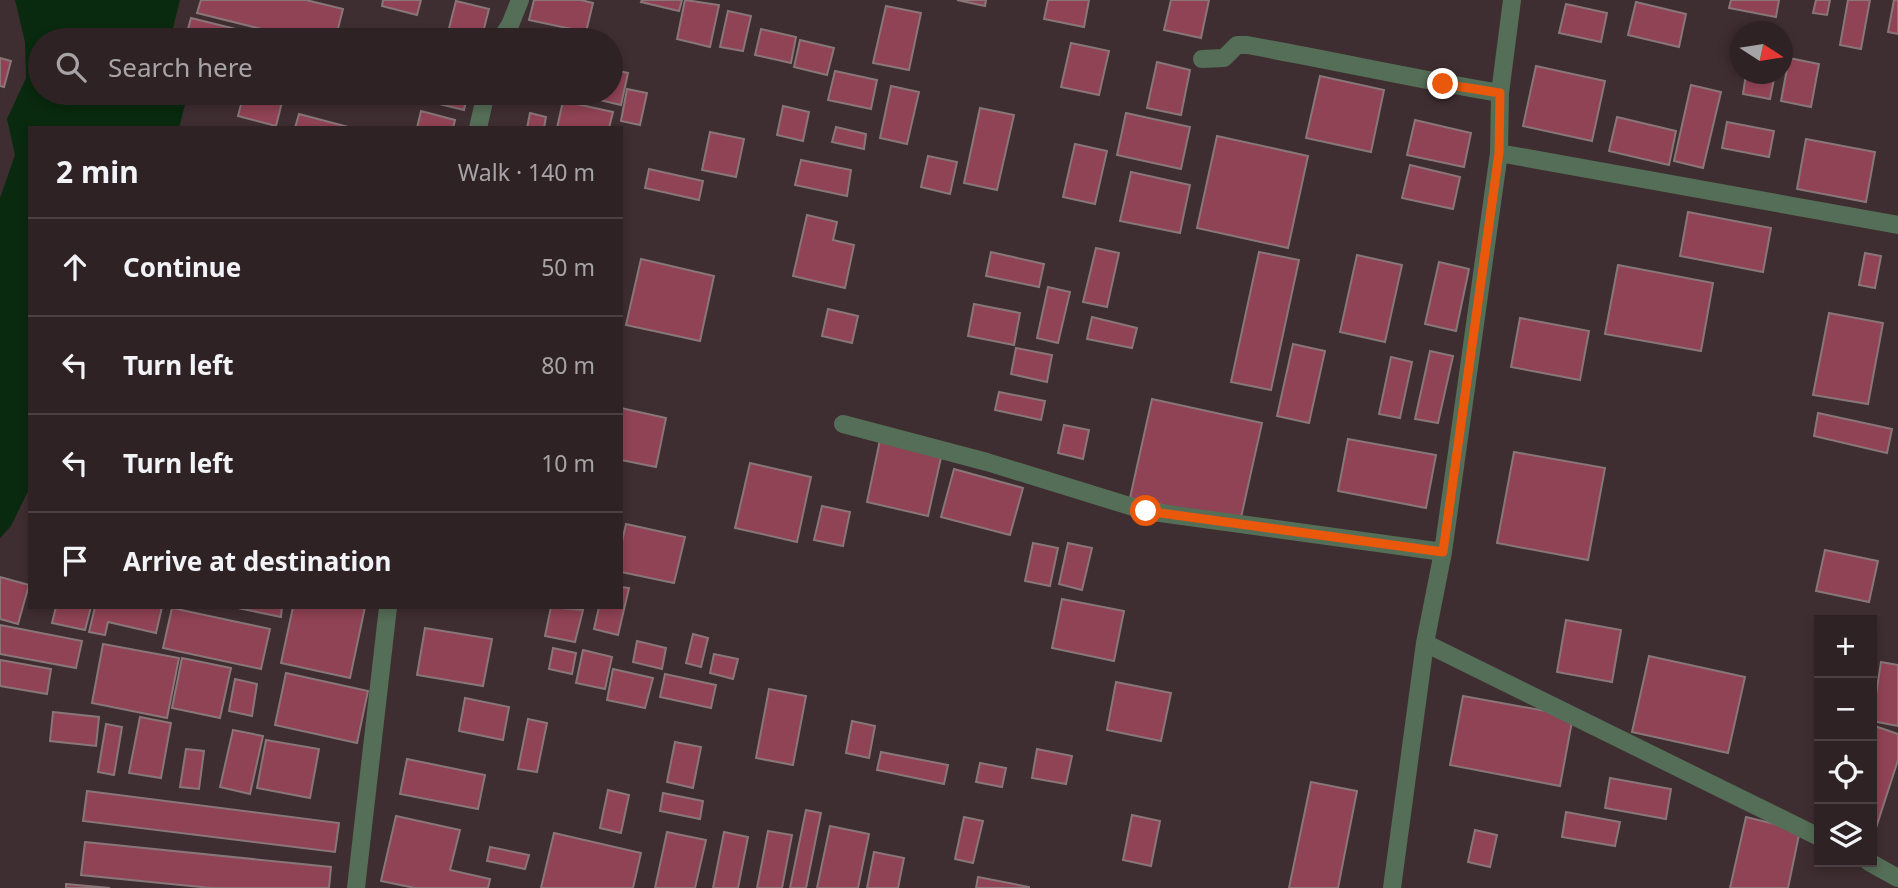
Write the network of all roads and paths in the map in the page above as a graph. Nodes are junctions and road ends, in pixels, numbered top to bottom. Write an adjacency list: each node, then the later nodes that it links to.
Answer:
1 (520, 0): 3 (street)
2 (1512, 0): 5 (street)
3 (508, 28)
4 (1202, 58): 5 (street)
5 (1500, 93): 8 (street)
6 (483, 105): 7 (street)
7 (478, 126)
8 (1499, 153): 9 (street); 11 (street)
9 (1898, 225)
10 (843, 424): 11 (street)
11 (1443, 552): 13 (street)
12 (388, 609): 17 (street)
13 (1425, 643): 14 (street); 18 (street)
14 (1814, 835)
15 (1877, 866): 16 (street)
16 (1898, 878)
17 (356, 888)
18 (1392, 888)

